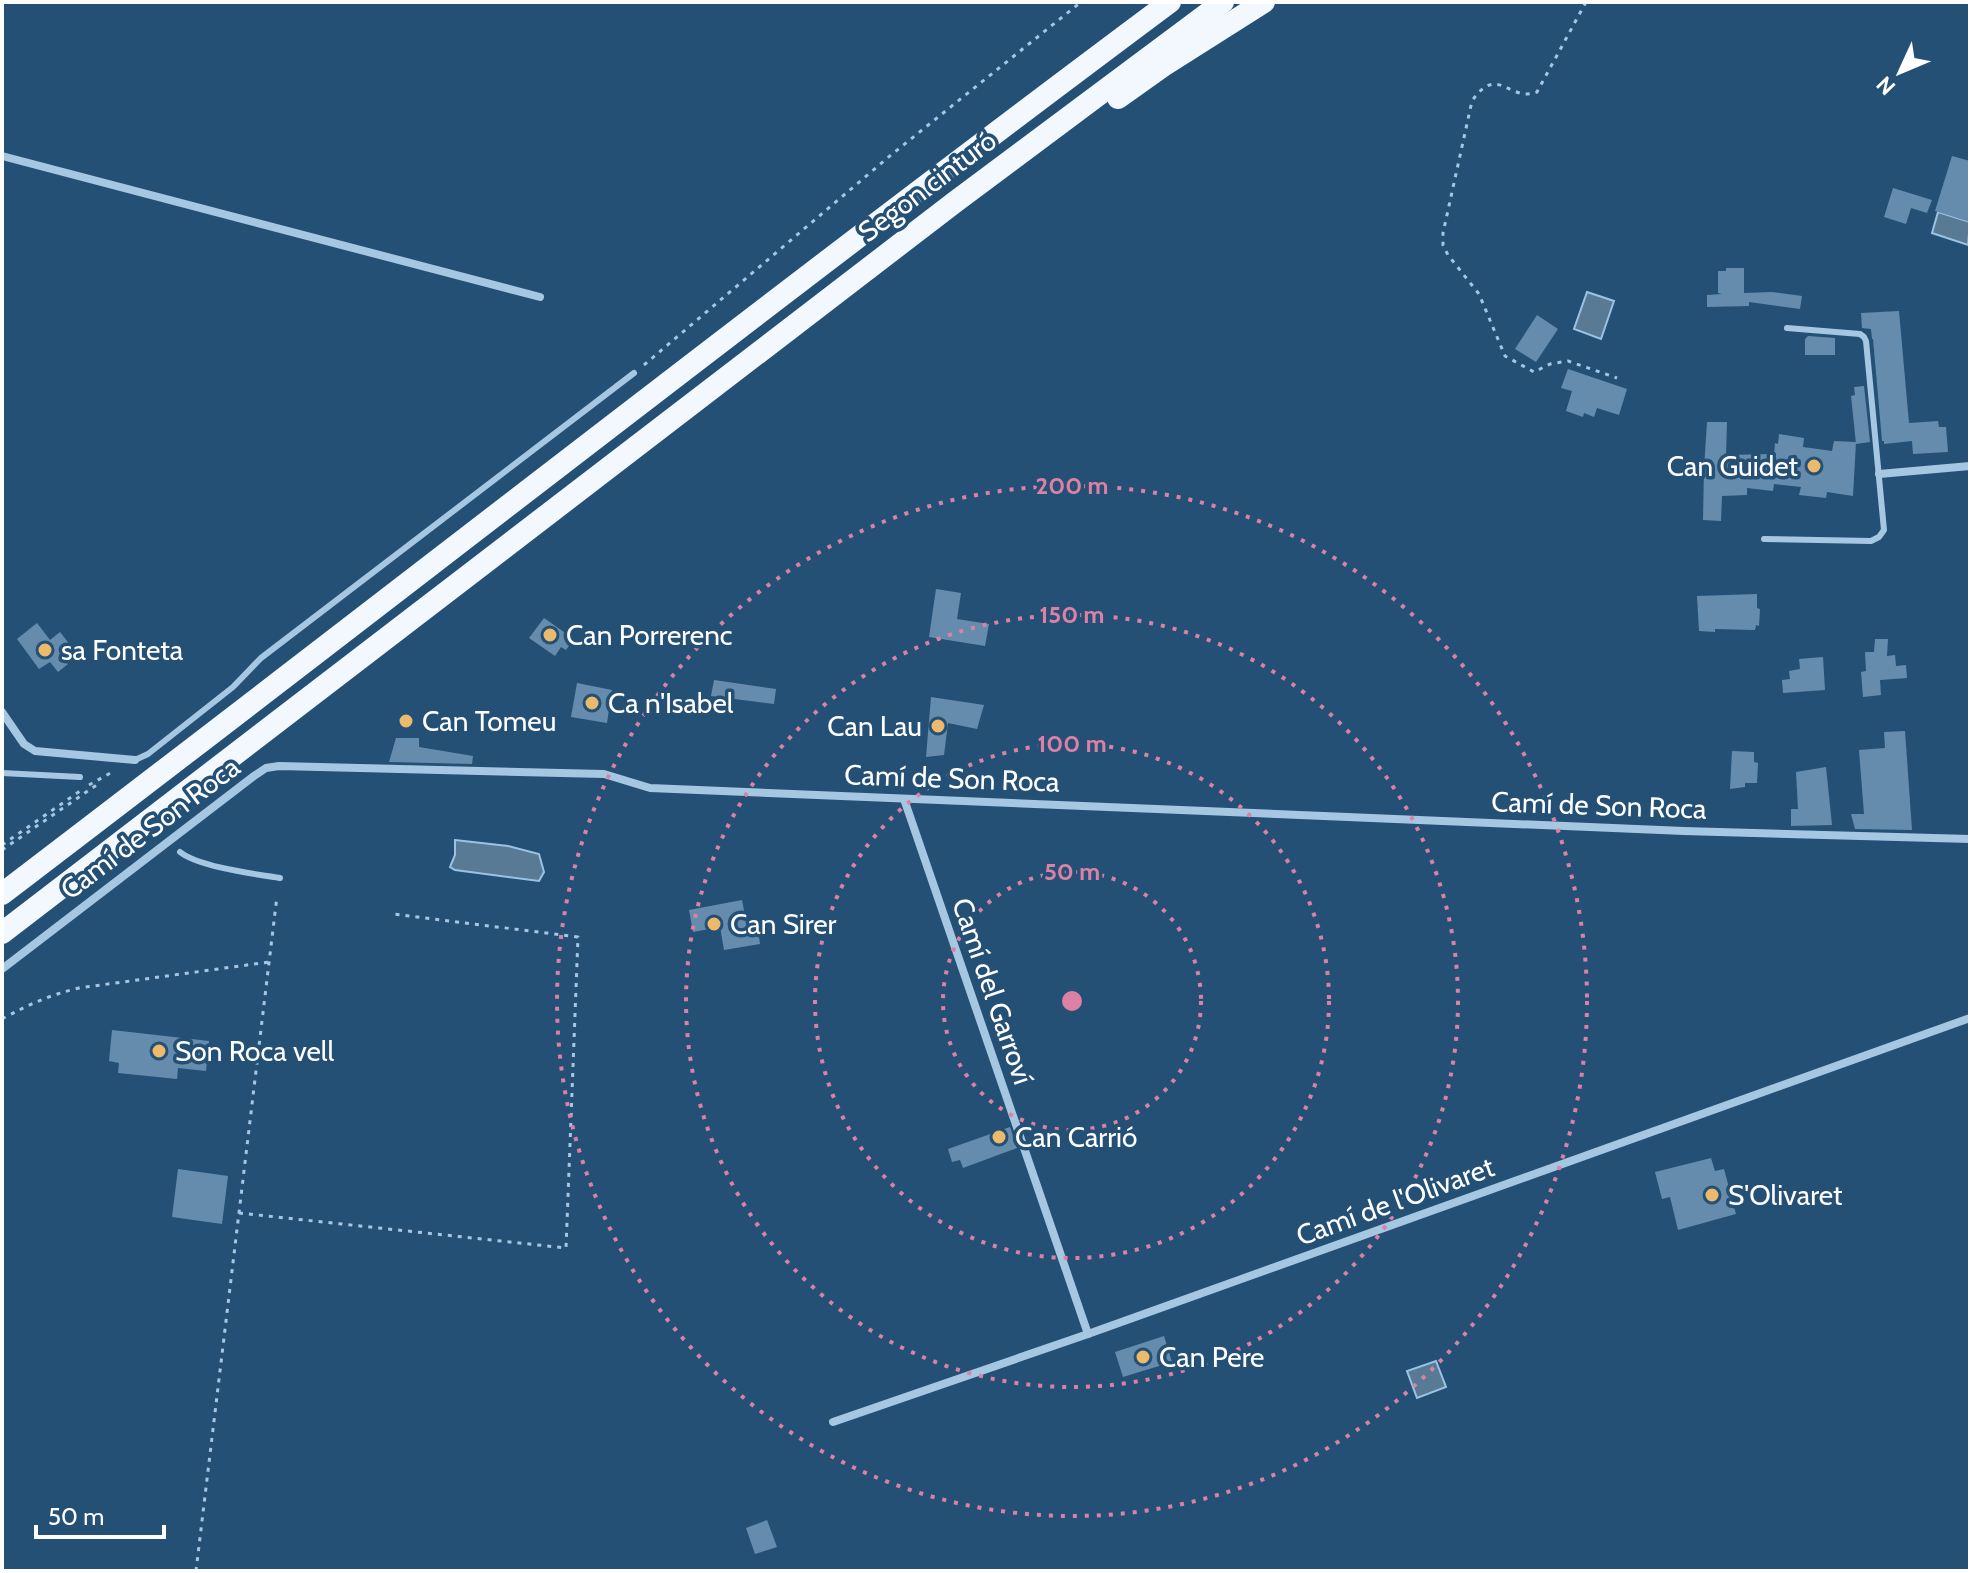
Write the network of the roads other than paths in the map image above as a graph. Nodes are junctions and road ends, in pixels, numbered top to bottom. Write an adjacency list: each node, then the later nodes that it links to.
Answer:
1 (1144, 2): 5 (highway)
2 (1170, 2): 5 (highway)
3 (1223, 2): 6 (highway, Segon cinturó)
4 (1264, 2): 6 (highway)
5 (1027, 109): 22 (highway)
6 (1029, 147): 23 (highway, Segon cinturó)
7 (2, 156): 8 (street)
8 (540, 297)
9 (1787, 328): 12 (lane)
10 (634, 373): 15 (lane)
11 (1970, 466): 12 (street)
12 (1879, 474): 13 (lane)
13 (1764, 539)
14 (2, 712): 15 (street)
15 (135, 760)
16 (2, 773): 17 (lane)
17 (80, 777)
18 (904, 799): 19 (street, Camí de Son Roca); 24 (street, Camí de Son Roca); 26 (street, Camí del Garroví)
19 (1970, 839)
20 (180, 852): 21 (lane)
21 (280, 878)
22 (2, 894)
23 (2, 933)
24 (2, 969)
25 (1970, 1018): 26 (street, Camí de l'Olivaret)
26 (1088, 1334): 27 (street, Camí de l'Olivaret)
27 (833, 1422)

